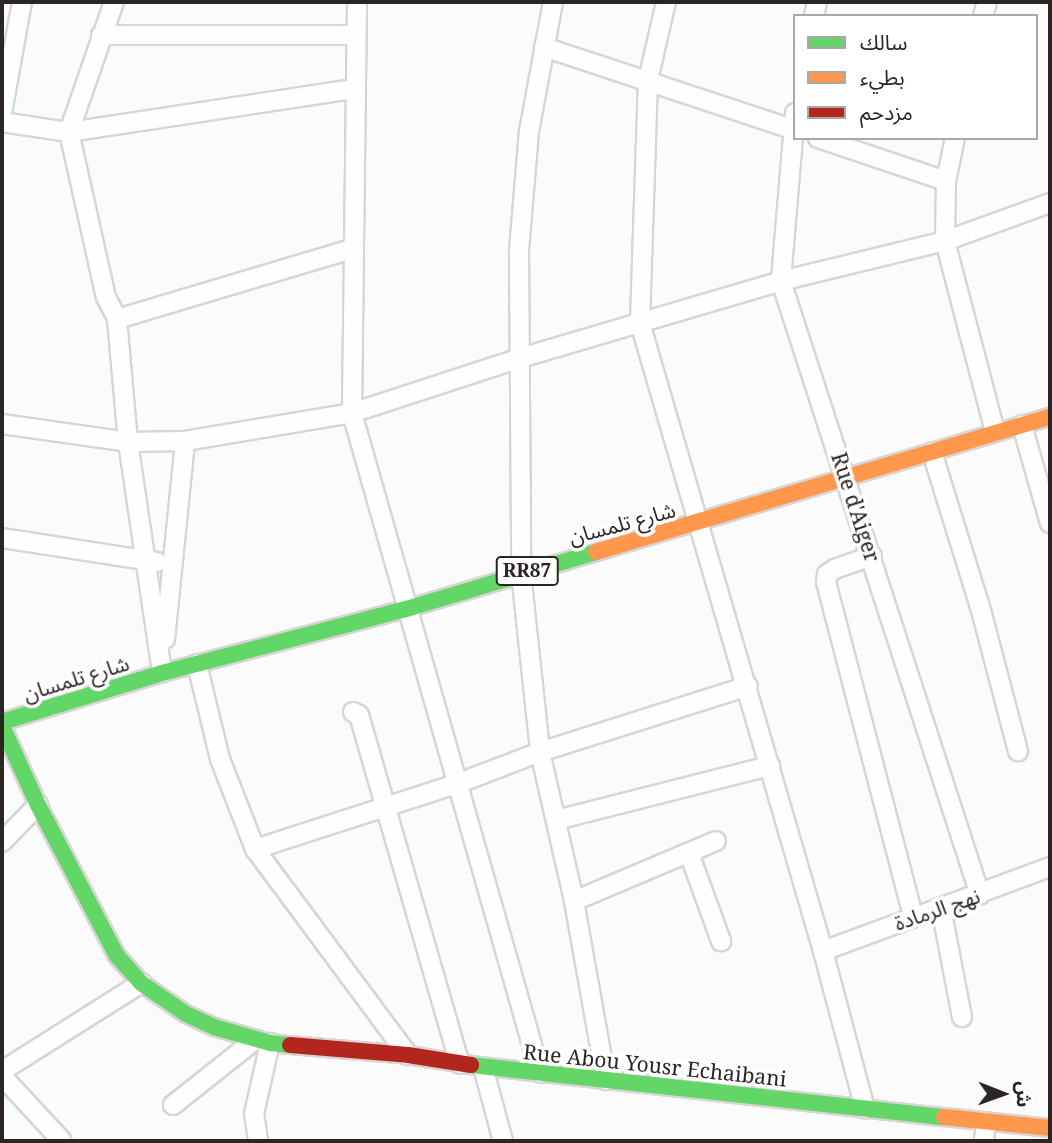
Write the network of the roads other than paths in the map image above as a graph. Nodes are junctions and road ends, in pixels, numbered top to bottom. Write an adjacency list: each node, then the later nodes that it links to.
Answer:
1 (22, 2): 11 (street)
2 (114, 2): 7 (street)
3 (357, 2): 6 (street)
4 (553, 2): 8 (street)
5 (666, 2): 9 (street)
6 (356, 34): 7 (street); 10 (street)
7 (102, 35): 14 (street)
8 (544, 47): 9 (street); 25 (street)
9 (648, 80): 13 (street); 24 (street)
10 (355, 89): 14 (street); 21 (street)
11 (2, 113)
12 (2, 122): 14 (street)
13 (793, 124)
14 (69, 132): 23 (street)
15 (793, 135): 22 (street, Rue d'Aiger)
16 (824, 140): 18 (street)
17 (955, 140): 18 (street)
18 (946, 181): 20 (street)
19 (1050, 203): 20 (street)
20 (944, 241): 22 (street); 30 (street)
21 (352, 249): 23 (street); 26 (street)
22 (780, 281): 24 (street); 34 (street, Rue d'Aiger)
23 (117, 319): 32 (street)
24 (640, 323): 25 (street); 36 (street)
25 (520, 358): 26 (street); 41 (street)
26 (352, 414): 31 (street); 42 (street)
27 (1050, 417): 29 (street, شارع تلمسان / RR87)
28 (2, 424): 32 (street)
29 (1022, 425): 30 (street, شارع تلمسان / RR87); 35 (street)
30 (995, 432): 33 (street, شارع تلمسان / RR87)
31 (185, 441): 32 (street); 40 (street)
32 (128, 442): 39 (street)
33 (932, 452): 34 (street, شارع تلمسان / RR87); 48 (street)
34 (847, 477): 36 (street, شارع تلمسان / RR87); 38 (street, Rue d'Aiger)
35 (1050, 523)
36 (698, 524): 41 (street, شارع تلمسان / RR87); 45 (street)
37 (2, 538): 39 (street)
38 (872, 556): 60 (street, Rue d'Aiger); 63 (street)
39 (146, 562): 40 (street); 44 (street)
40 (171, 563): 44 (street)
41 (521, 573): 42 (street, شارع تلمسان / RR87); 49 (street)
42 (407, 609): 43 (street, شارع تلمسان / RR87); 51 (street)
43 (197, 664): 44 (street, شارع تلمسان / RR87); 57 (street)
44 (162, 673): 47 (street, شارع تلمسان / RR87)
45 (748, 686): 49 (street); 50 (street)
46 (353, 712): 53 (street)
47 (2, 724): 52 (street, Rue Abou Yousr Echaibani)
48 (1018, 751)
49 (540, 752): 51 (street); 54 (street)
50 (770, 766): 54 (street); 65 (street)
51 (459, 783): 53 (street); 73 (street)
52 (38, 805): 56 (street); 66 (street, Rue Abou Yousr Echaibani)
53 (387, 806): 57 (street); 70 (street)
54 (556, 820): 61 (street)
55 (716, 841): 58 (street)
56 (2, 842)
57 (255, 849): 69 (street)
58 (689, 853): 61 (street); 64 (street)
59 (1050, 867): 60 (street, نهج الرمادة)
60 (981, 895): 62 (street, نهج الرمادة)
61 (575, 901): 75 (street)
62 (941, 908): 63 (street, نهج الرمادة); 67 (street)
63 (913, 917): 65 (street, نهج الرمادة)
64 (721, 941)
65 (823, 951): 77 (street)
66 (141, 984): 68 (street, Rue Abou Yousr Echaibani); 72 (street)
67 (962, 1017)
68 (263, 1041): 69 (street, Rue Abou Yousr Echaibani); 76 (street); 81 (street)
69 (408, 1055): 70 (street, Rue Abou Yousr Echaibani)
70 (460, 1064): 71 (street, Rue Abou Yousr Echaibani)
71 (483, 1067): 73 (street, Rue Abou Yousr Echaibani); 82 (street)
72 (2, 1071)
73 (540, 1073): 75 (street, Rue Abou Yousr Echaibani)
74 (2, 1076): 80 (street)
75 (606, 1080): 77 (street, Rue Abou Yousr Echaibani)
76 (173, 1105)
77 (864, 1109): 78 (street, Rue Abou Yousr Echaibani)
78 (986, 1122): 79 (street, Rue Abou Yousr Echaibani); 83 (street)
79 (1050, 1128)
80 (62, 1141)
81 (258, 1141)
82 (503, 1141)
83 (984, 1141)

